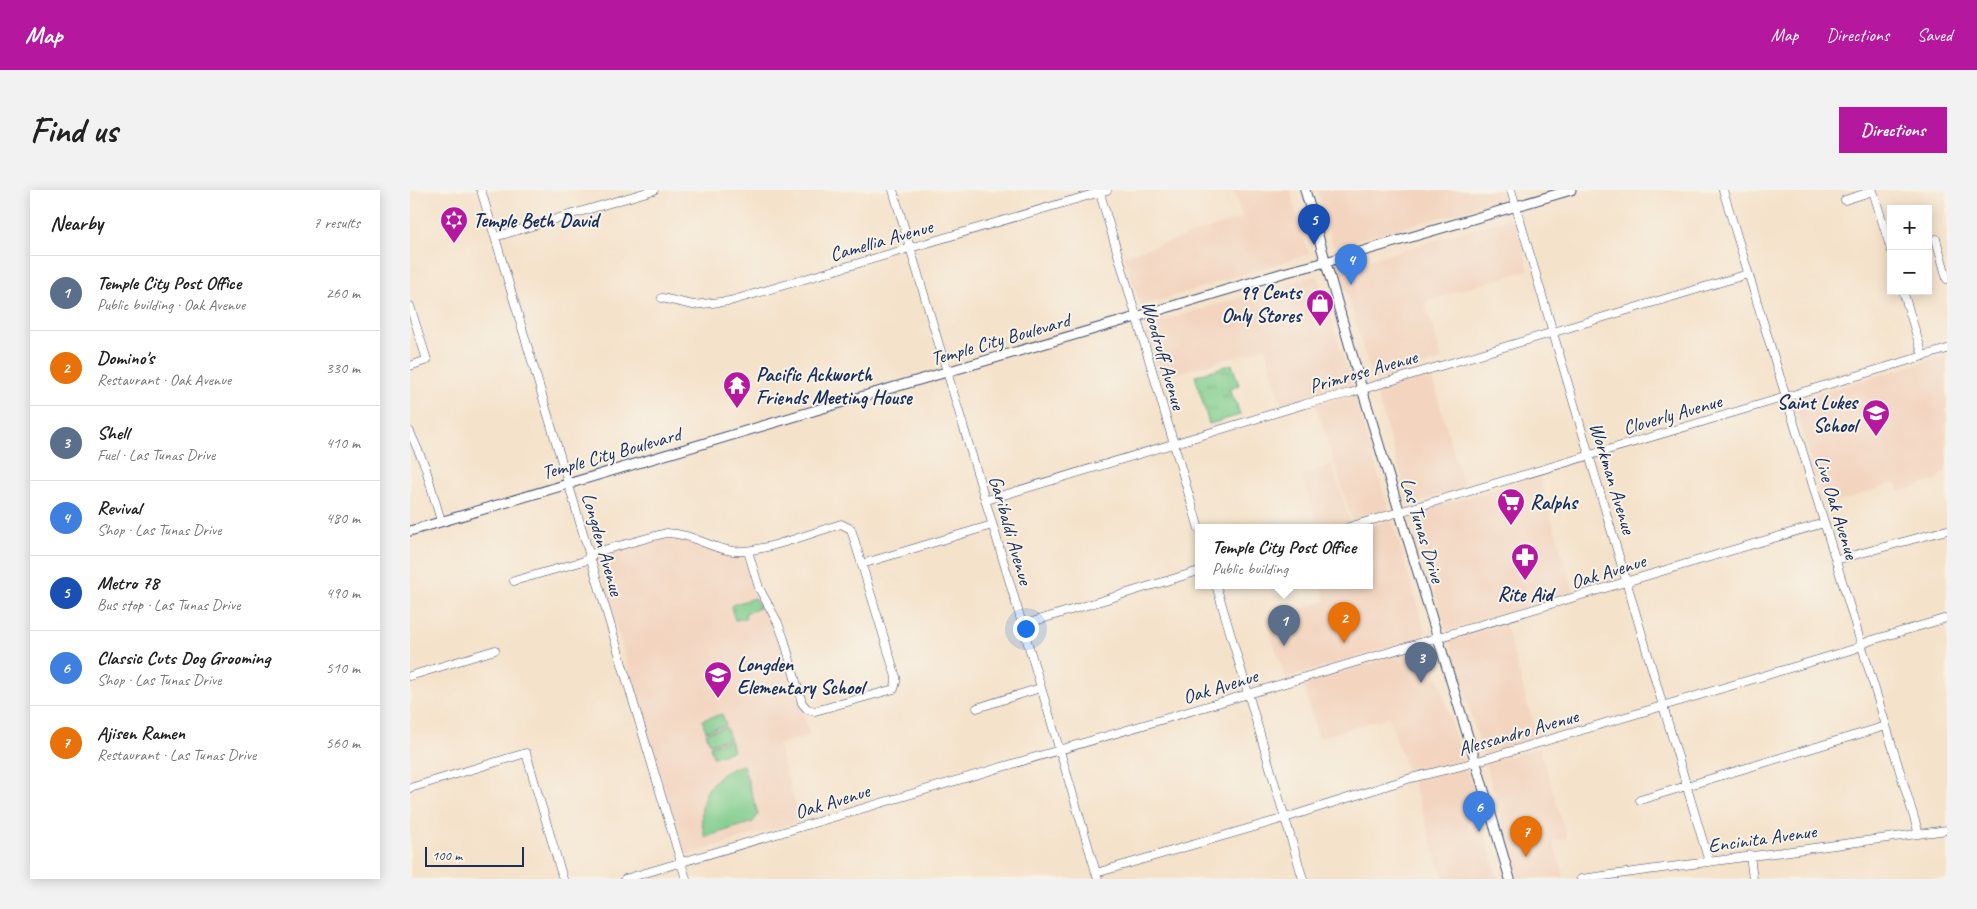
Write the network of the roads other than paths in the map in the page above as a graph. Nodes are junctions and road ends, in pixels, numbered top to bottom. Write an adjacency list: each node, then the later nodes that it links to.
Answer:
1 (481, 190): 11 (street, Longden Avenue)
2 (654, 190): 11 (street)
3 (893, 190): 14 (street, Garibaldi Avenue)
4 (1305, 190): 15 (main road, Las Tunas Drive)
5 (1511, 190): 10 (street, Workman Avenue)
6 (1571, 190): 10 (main road, Temple City Boulevard)
7 (1723, 190): 16 (street, Live Oak Avenue)
8 (1102, 191): 14 (street, Camellia Avenue); 21 (street, Woodruff Avenue)
9 (1845, 200): 12 (street)
10 (1516, 206): 15 (main road, Temple City Boulevard); 22 (street, Workman Avenue)
11 (495, 237): 32 (street, Longden Avenue)
12 (1887, 237)
13 (1936, 239): 17 (street)
14 (910, 248): 19 (street, Camellia Avenue); 26 (street, Garibaldi Avenue)
15 (1326, 262): 21 (main road, Temple City Boulevard); 27 (main road, Las Tunas Drive)
16 (1748, 274): 22 (street, Primrose Avenue); 28 (street, Live Oak Avenue)
17 (1947, 279)
18 (1904, 295): 24 (street)
19 (662, 298)
20 (410, 306): 25 (street)
21 (1136, 317): 26 (main road, Temple City Boulevard); 30 (street, Woodruff Avenue)
22 (1553, 333): 27 (street, Primrose Avenue); 31 (street, Workman Avenue)
23 (1947, 349): 24 (street, Cloverly Avenue)
24 (1923, 356): 28 (street, Cloverly Avenue)
25 (410, 366)
26 (947, 372): 32 (main road, Temple City Boulevard); 33 (street, Garibaldi Avenue)
27 (1362, 389): 30 (street, Primrose Avenue); 34 (main road, Las Tunas Drive)
28 (1786, 398): 31 (street, Cloverly Avenue); 36 (street, Live Oak Avenue)
29 (410, 432): 35 (street)
30 (1174, 445): 33 (street, Primrose Avenue); 37 (street, Woodruff Avenue)
31 (1589, 455): 34 (street, Cloverly Avenue); 48 (street, Workman Avenue)
32 (569, 483): 35 (main road, Temple City Boulevard); 43 (street, Longden Avenue)
33 (986, 500): 39 (street, Garibaldi Avenue)
34 (1399, 512): 38 (street, Cloverly Avenue); 52 (main road, Las Tunas Drive)
35 (441, 522): 41 (main road, Temple City Boulevard)
36 (1824, 523): 44 (street, Live Oak Avenue); 48 (street, Oak Avenue)
37 (1198, 524)
38 (1359, 524)
39 (992, 525): 45 (street); 51 (street, Garibaldi Avenue)
40 (1947, 530): 44 (street)
41 (410, 531)
42 (748, 551): 43 (street); 45 (street); 45 (street)
43 (590, 557): 47 (street); 70 (street, Longden Avenue)
44 (1836, 560): 53 (street, Live Oak Avenue)
45 (862, 564)
46 (1195, 572): 51 (street)
47 (514, 581)
48 (1627, 582): 52 (street, Oak Avenue); 58 (street, Workman Avenue)
49 (1217, 589): 57 (street)
50 (1947, 618): 53 (street, Alessandro Avenue)
51 (1022, 625): 56 (street, Garibaldi Avenue)
52 (1438, 638): 57 (street, Oak Avenue); 62 (main road, Las Tunas Drive)
53 (1861, 646): 58 (street, Alessandro Avenue); 60 (street, Live Oak Avenue)
54 (495, 650): 55 (street)
55 (410, 676)
56 (1040, 688): 59 (street); 61 (street, Garibaldi Avenue)
57 (1248, 694): 61 (street, Oak Avenue); 66 (street)
58 (1663, 706): 62 (street, Alessandro Avenue); 63 (street, Workman Avenue)
59 (977, 708)
60 (1886, 726): 63 (street); 68 (street, Live Oak Avenue)
61 (1059, 750): 70 (street, Oak Avenue); 72 (street, Garibaldi Avenue)
62 (1476, 761): 66 (street, Alessandro Avenue); 77 (main road, Las Tunas Drive)
63 (1687, 786): 65 (street); 71 (street, Workman Avenue)
64 (410, 788): 73 (street)
65 (1640, 800)
66 (1285, 818): 72 (street, Alessandro Avenue); 76 (street)
67 (1947, 830): 68 (street, Encinita Avenue)
68 (1919, 834): 69 (street, Encinita Avenue)
69 (1750, 855): 71 (street, Encinita Avenue); 80 (street)
70 (680, 862): 74 (street, Oak Avenue); 75 (street, Longden Avenue)
71 (1709, 862): 79 (street, Encinita Avenue)
72 (1097, 876)
73 (563, 879)
74 (625, 879)
75 (686, 879)
76 (1304, 879)
77 (1510, 879)
78 (1581, 879): 79 (street, Encinita Avenue)
79 (1585, 879)
80 (1753, 879)

